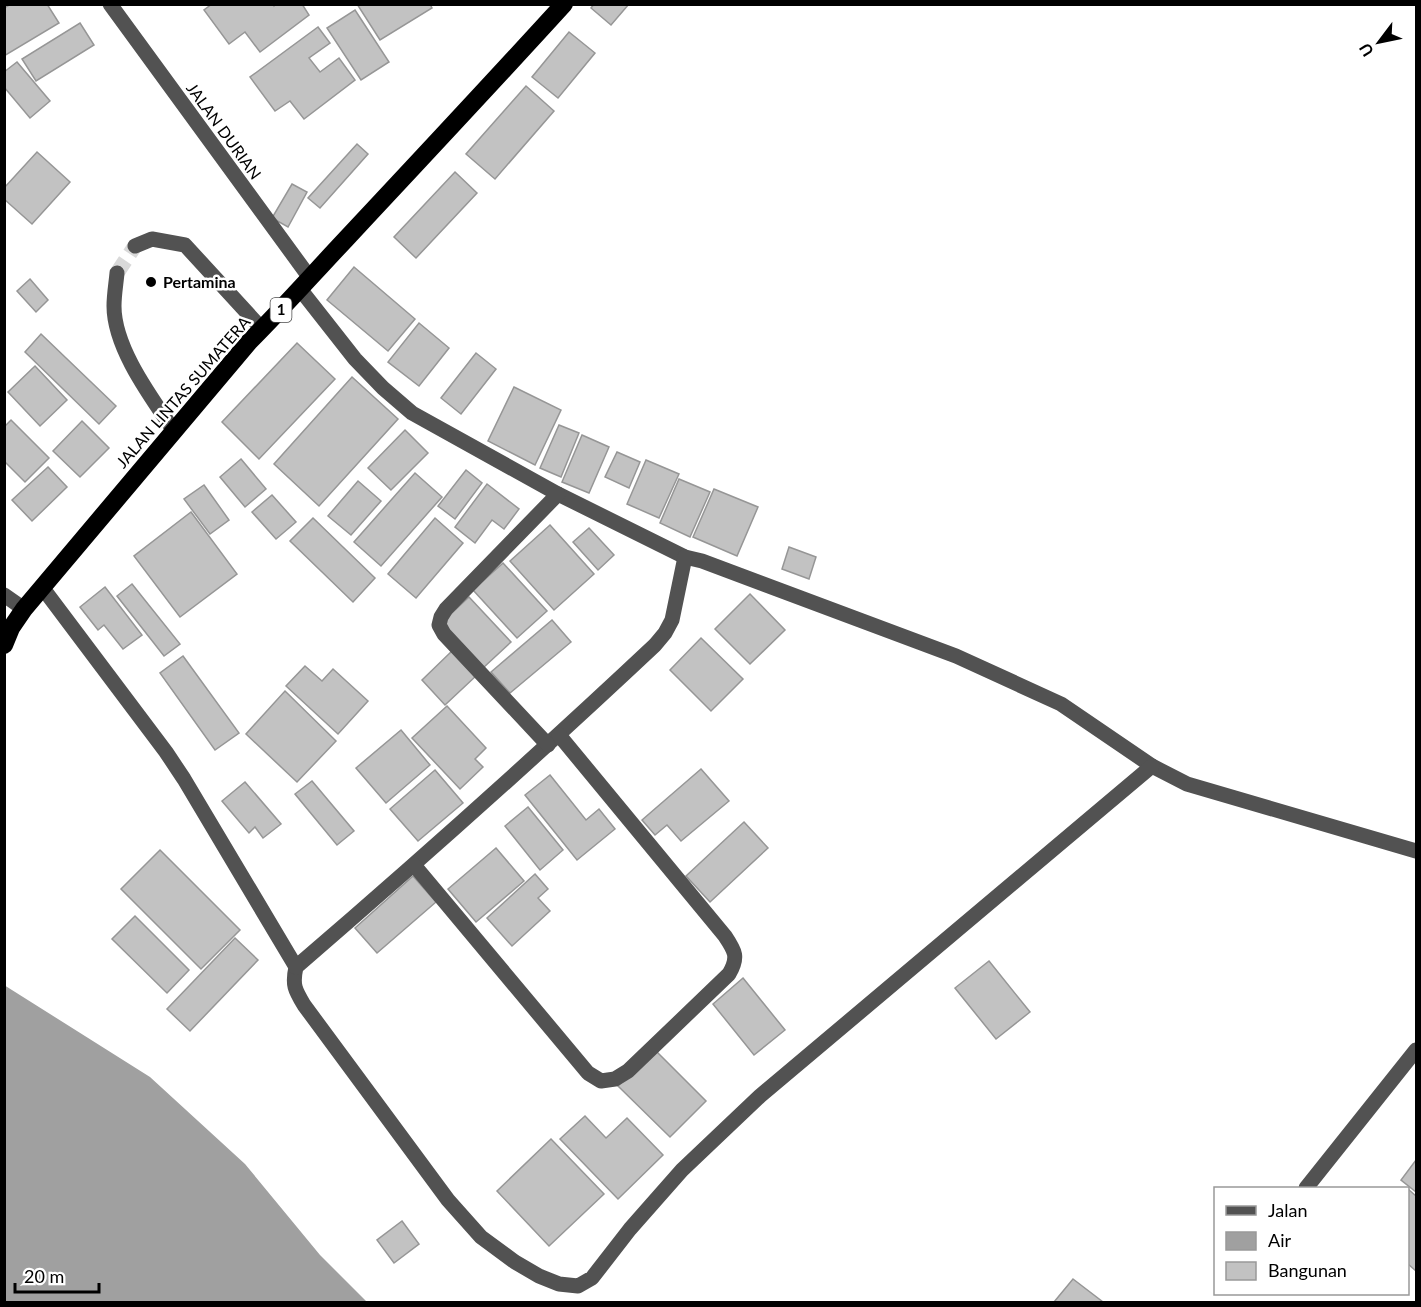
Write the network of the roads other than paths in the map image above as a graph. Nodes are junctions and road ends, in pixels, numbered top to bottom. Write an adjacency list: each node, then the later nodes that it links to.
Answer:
1 (110, 4): 5 (street, JALAN DURIAN)
2 (557, 7): 5 (highway, JALAN LINTAS SUMATERA / 1)
3 (135, 246): 6 (street)
4 (117, 273): 7 (street)
5 (305, 283): 6 (highway, JALAN LINTAS SUMATERA / 1); 8 (street, JALAN DURIAN)
6 (262, 329): 7 (highway, JALAN LINTAS SUMATERA / 1)
7 (174, 431): 10 (highway, JALAN LINTAS SUMATERA / 1)
8 (558, 494): 9 (street, JALAN DURIAN); 15 (street)
9 (686, 557): 15 (street); 16 (street, JALAN DURIAN)
10 (42, 586): 12 (highway, JALAN LINTAS SUMATERA / 1); 19 (street)
11 (4, 595): 12 (street)
12 (24, 609): 13 (highway, JALAN LINTAS SUMATERA / 1)
13 (8, 630): 14 (highway, JALAN LINTAS SUMATERA / 1)
14 (4, 645)
15 (554, 740): 18 (street); 18 (street)
16 (1152, 766): 17 (street, JALAN DURIAN); 19 (street)
17 (1416, 851)
18 (414, 865): 19 (street)
19 (296, 968)
20 (1416, 1050): 21 (street)
21 (1307, 1187)

